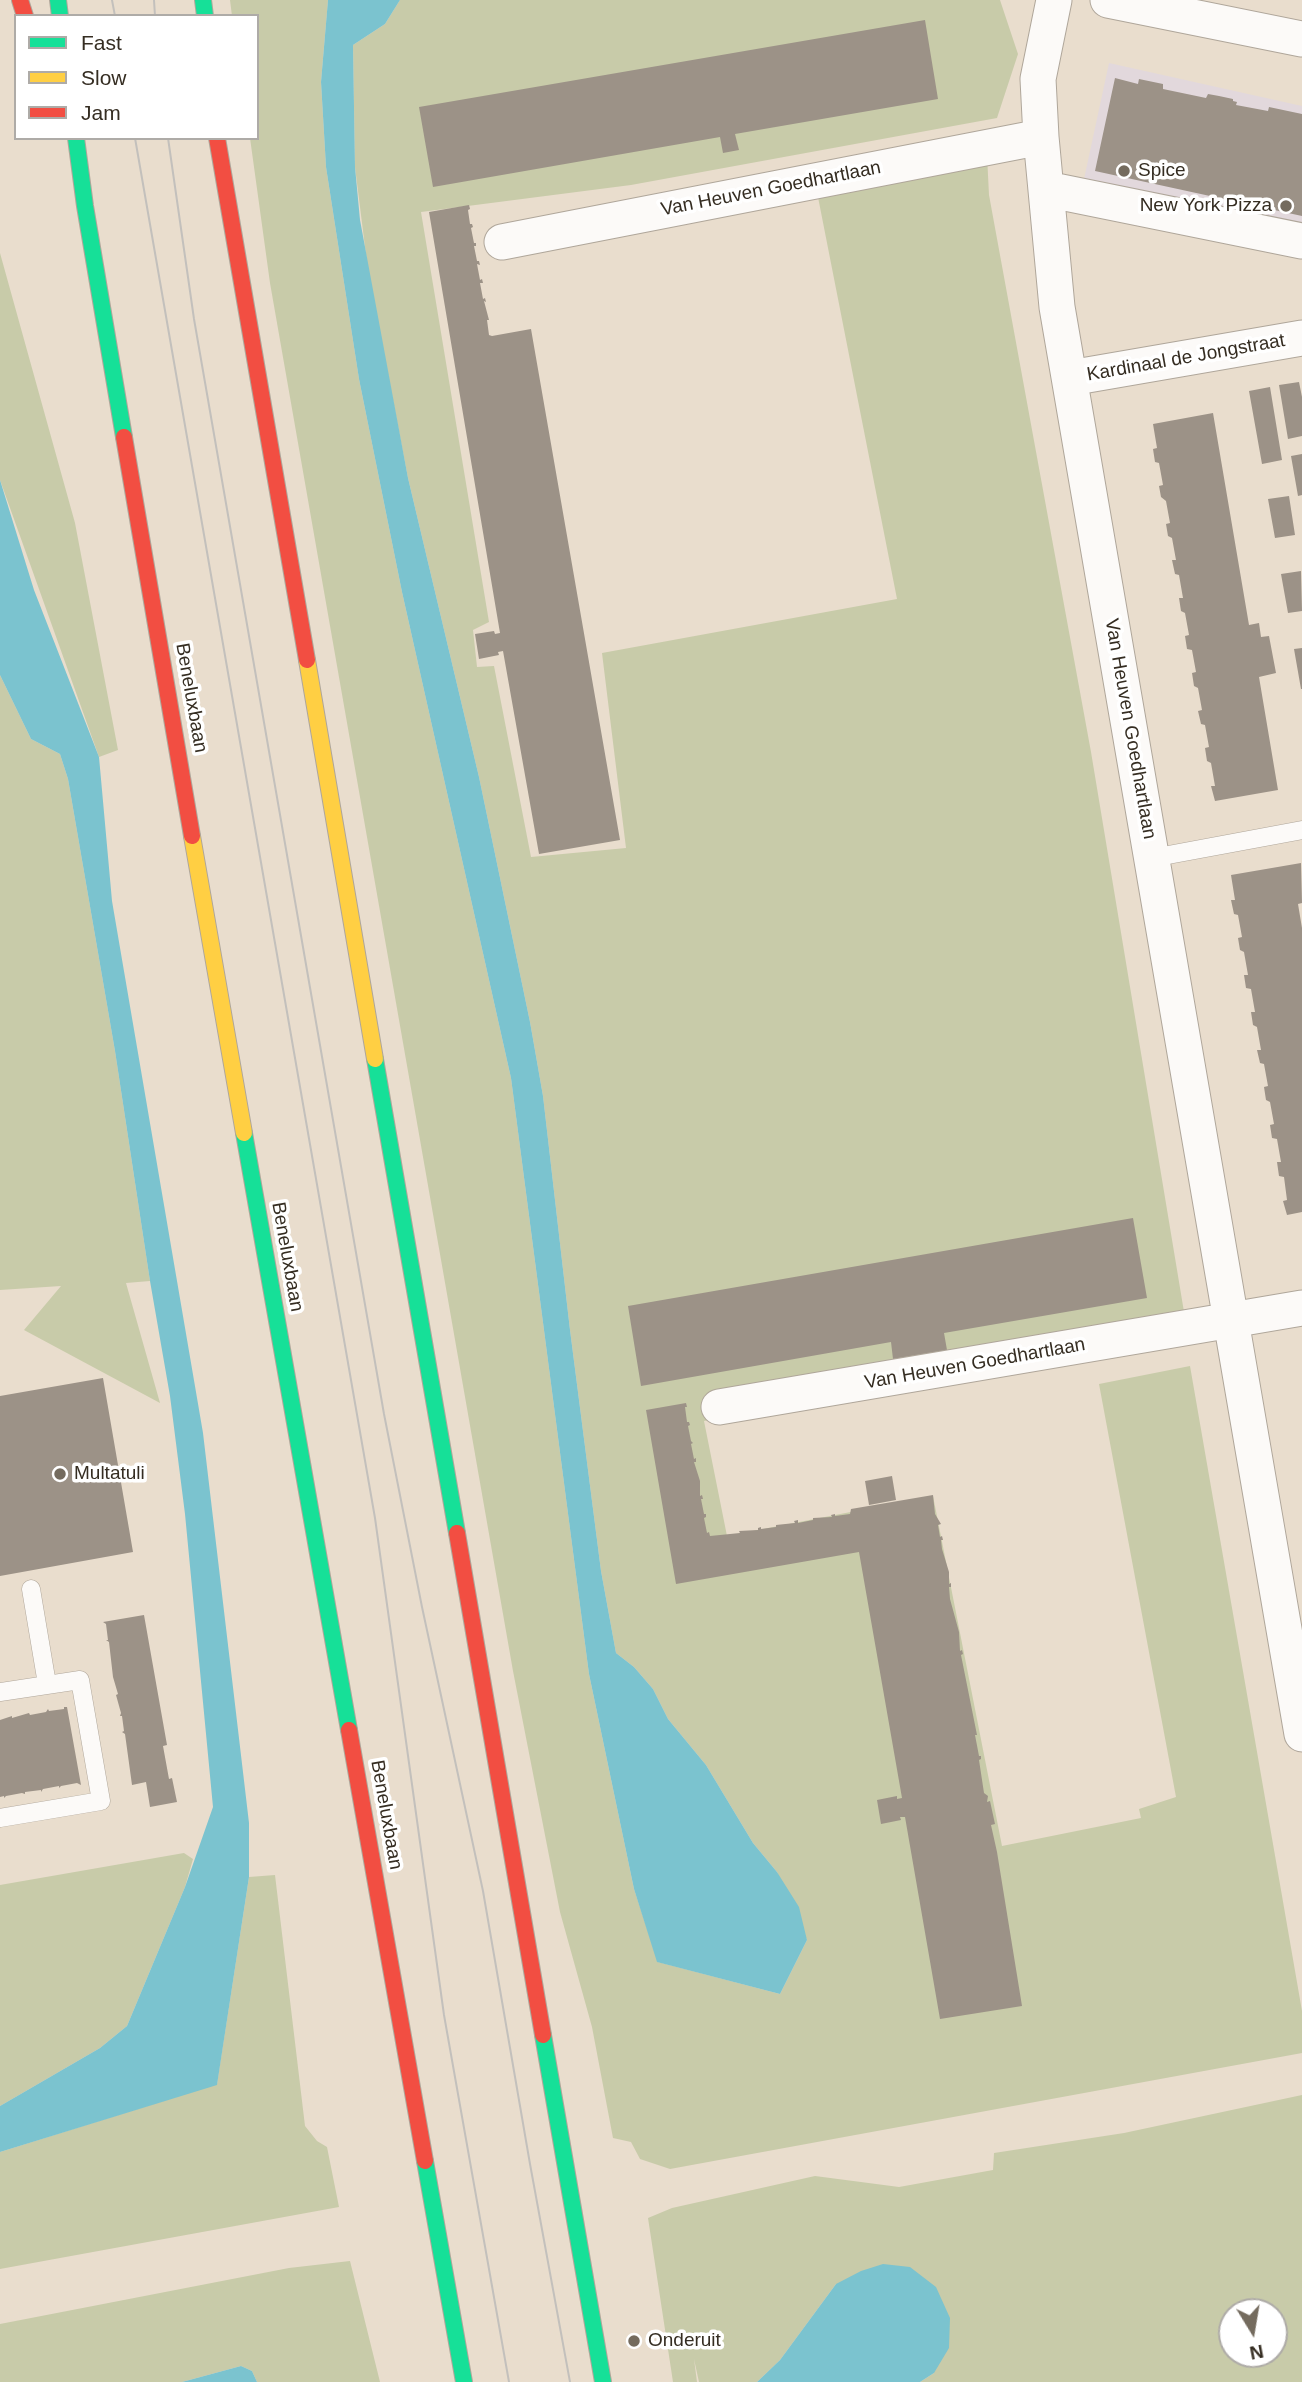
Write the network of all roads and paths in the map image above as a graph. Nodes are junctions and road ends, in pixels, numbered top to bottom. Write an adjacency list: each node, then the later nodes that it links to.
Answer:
1 (1108, 0): 3 (street)
2 (1047, 7): 4 (street, Van Heuven Goedhartlaan)
3 (1302, 39)
4 (1041, 137): 8 (street, Van Heuven Goedhartlaan); 11 (street, Van Heuven Goedhartlaan)
5 (64, 140): 9 (main road)
6 (76, 140): 9 (main road, Beneluxbaan)
7 (218, 140): 25 (main road)
8 (1046, 189): 10 (street); 13 (street, Van Heuven Goedhartlaan)
9 (85, 206): 24 (main road, Beneluxbaan)
10 (1302, 240)
11 (502, 242)
12 (1302, 338): 13 (street, Kardinaal de Jongstraat)
13 (1070, 378): 15 (street, Van Heuven Goedhartlaan)
14 (1302, 831): 15 (lane)
15 (1152, 858): 17 (street, Van Heuven Goedhartlaan)
16 (1302, 1308): 17 (street)
17 (1231, 1320): 18 (street, Van Heuven Goedhartlaan); 22 (street, Van Heuven Goedhartlaan)
18 (719, 1407)
19 (32, 1589): 20 (lane)
20 (47, 1684): 21 (lane); 23 (lane)
21 (0, 1692)
22 (1302, 1734)
23 (0, 1818)
24 (464, 2382)
25 (603, 2382)

